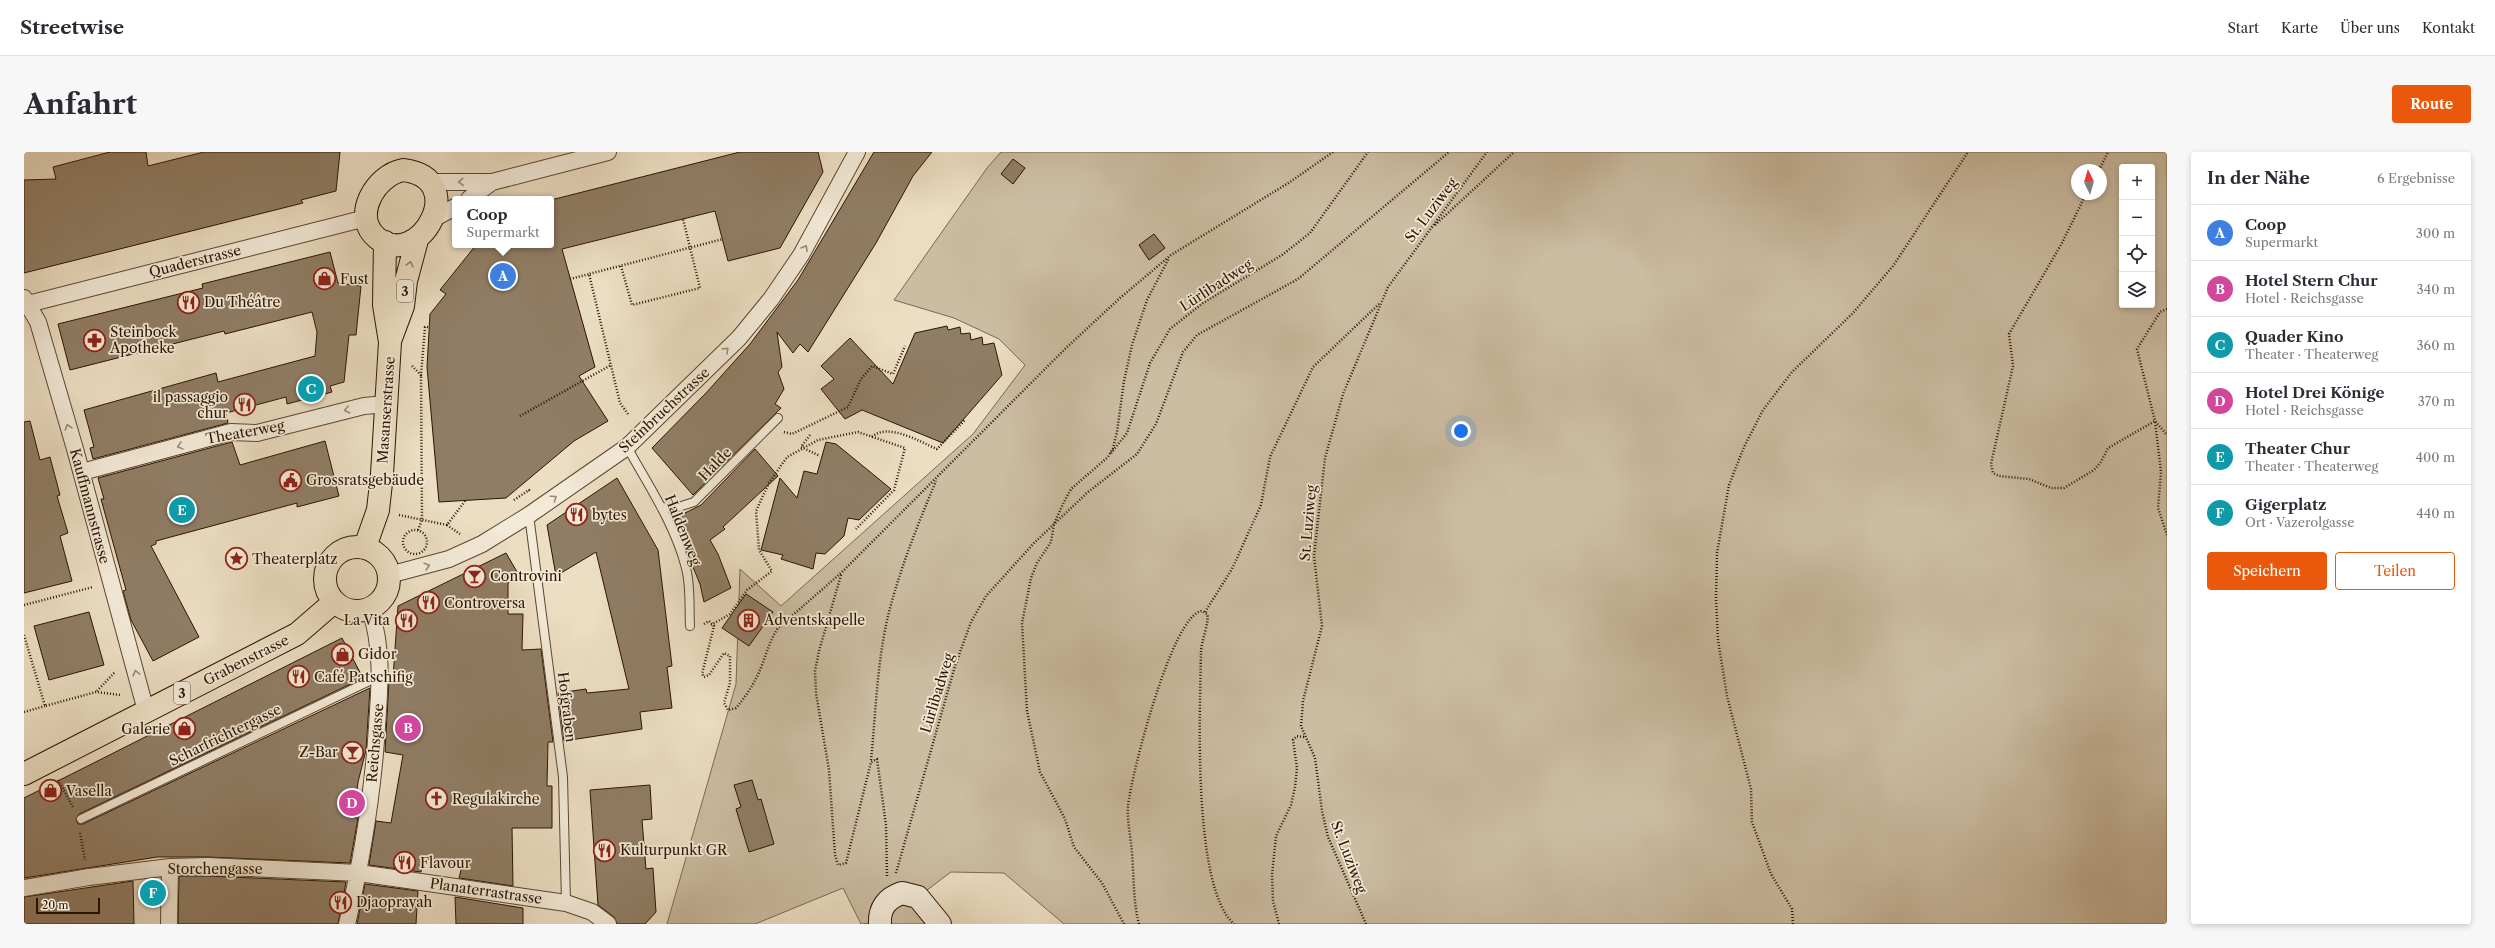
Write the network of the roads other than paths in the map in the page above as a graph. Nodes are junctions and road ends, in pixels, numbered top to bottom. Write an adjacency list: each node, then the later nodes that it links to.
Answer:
1 (608, 152): 5 (street)
2 (857, 152): 16 (street, Steinbruchstrasse, one-way to 2)
3 (404, 161): 4 (main road); 8 (main road)
4 (431, 182): 5 (street, one-way to 4); 9 (main road)
5 (492, 182): 6 (street)
6 (473, 196)
7 (452, 209): 9 (street)
8 (366, 218): 11 (main road); 12 (street, Quaderstrasse)
9 (433, 219): 10 (main road)
10 (417, 240): 11 (main road); 13 (main road, Masanserstrasse / 3, one-way to 10)
11 (385, 242): 13 (main road, Masanserstrasse / 3)
12 (25, 302): 17 (street, Kauffmannstrasse, one-way to 12)
13 (390, 342): 14 (main road, Masanserstrasse / 3)
14 (386, 404): 17 (street, Theaterweg, one-way to 17); 20 (main road, Masanserstrasse / 3)
15 (778, 418): 18 (lane, Halde)
16 (627, 447): 18 (lane, Haldenweg); 19 (street, Steinbruchstrasse, one-way to 16)
17 (82, 472): 26 (street, Kauffmannstrasse, one-way to 17)
18 (661, 508): 24 (lane, Haldenweg)
19 (529, 516): 21 (street, Steinbruchstrasse, one-way to 19); 32 (lane, Hofgraben)
20 (365, 547): 21 (main road); 22 (main road)
21 (389, 575): 23 (main road)
22 (334, 602): 23 (main road); 26 (main road, Grabenstrasse / 3)
23 (370, 609): 25 (street, Reichsgasse)
24 (690, 626)
25 (381, 675): 28 (lane, Scharfrichtergasse); 30 (street, Reichsgasse)
26 (146, 711): 27 (main road, Grabenstrasse / 3)
27 (24, 774)
28 (80, 819)
29 (170, 868): 30 (street, Storchengasse); 31 (street, Storchengasse); 33 (street)
30 (359, 873): 32 (street, Planaterrastrasse); 34 (street, Reichsgasse)
31 (24, 888)
32 (566, 903): 35 (street, Planaterrastrasse)
33 (169, 924)
34 (347, 924)
35 (608, 924)
36 (880, 924): 37 (main road)
37 (940, 924)

